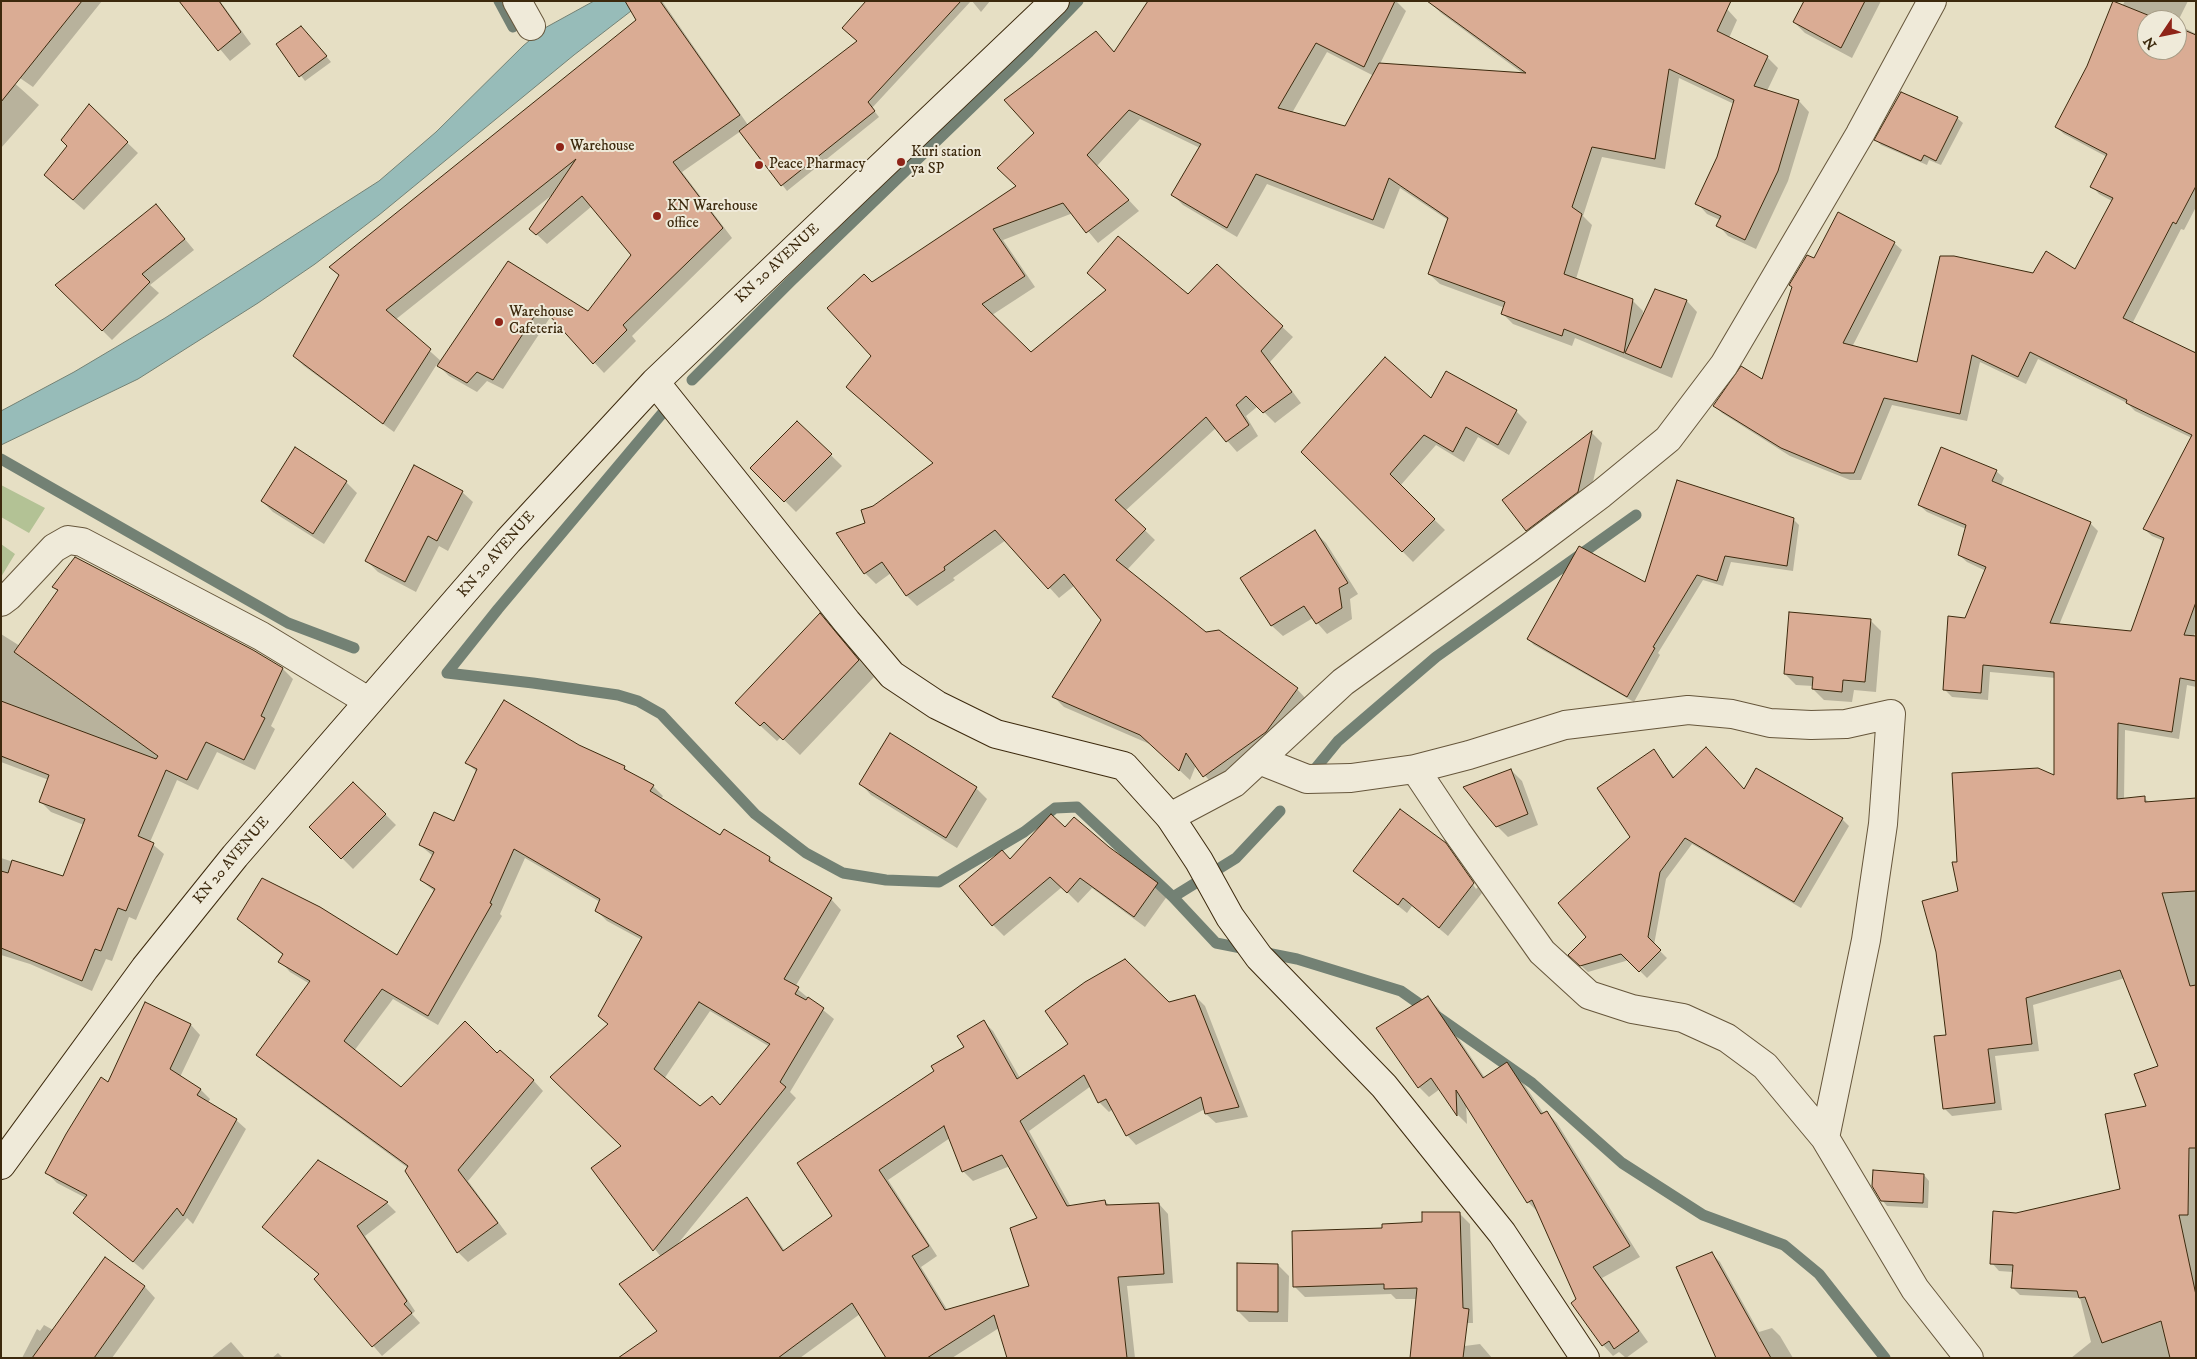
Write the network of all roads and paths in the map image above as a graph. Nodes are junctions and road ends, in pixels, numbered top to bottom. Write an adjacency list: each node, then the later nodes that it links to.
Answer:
1 (517, 1): 4 (street)
2 (1054, 1): 5 (street, KN 20 AVENUE)
3 (1932, 1): 8 (street)
4 (531, 26)
5 (655, 382): 7 (street, KN 20 AVENUE); 10 (street)
6 (1, 602): 7 (street)
7 (368, 701): 12 (street, KN 20 AVENUE)
8 (1259, 760): 9 (street); 10 (street)
9 (1415, 769): 11 (street); 11 (street)
10 (1170, 816): 13 (street)
11 (1825, 1138): 14 (street)
12 (1, 1165)
13 (1585, 1358)
14 (1969, 1358)

